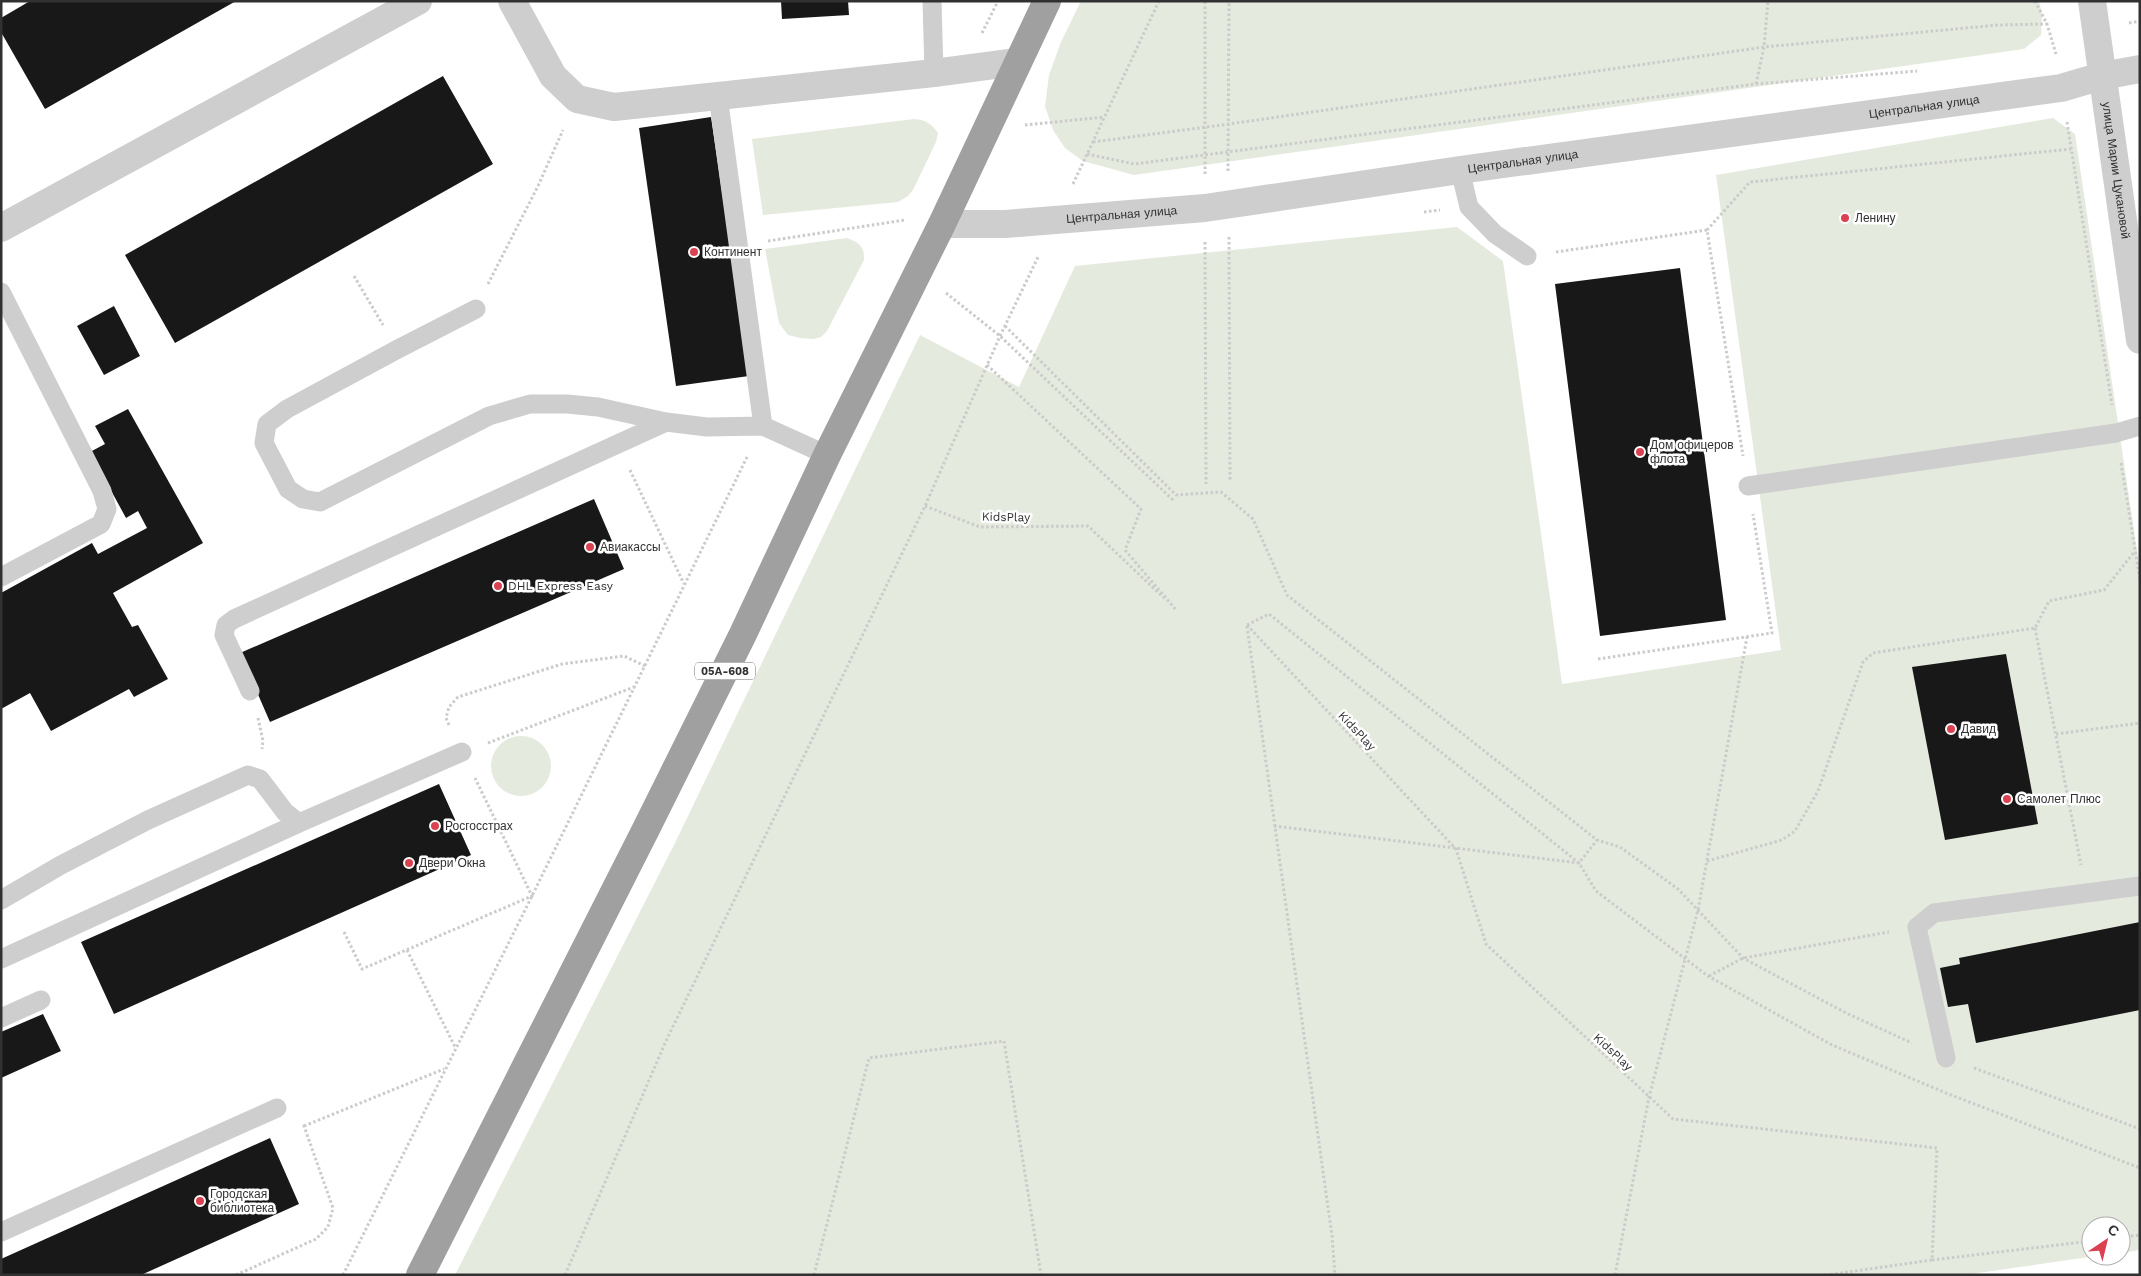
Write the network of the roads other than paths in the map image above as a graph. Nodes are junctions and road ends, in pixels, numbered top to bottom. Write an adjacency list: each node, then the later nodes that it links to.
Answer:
1 (418, 1): 13 (street)
2 (512, 1): 10 (street)
3 (932, 1): 8 (lane)
4 (1047, 1): 6 (highway, 05А-608)
5 (2092, 1): 9 (street, улица Марии Цукановой)
6 (1017, 62): 8 (street); 12 (highway, 05А-608)
7 (2140, 69): 9 (street, Центральная улица)
8 (934, 73): 10 (street)
9 (2102, 76): 11 (street, Центральная улица); 17 (street, улица Марии Цукановой)
10 (718, 96): 19 (lane)
11 (1460, 170): 12 (street, Центральная улица); 14 (lane)
12 (942, 224): 21 (highway, 05А-608)
13 (1, 228)
14 (1527, 256)
15 (1, 292): 23 (lane)
16 (476, 309): 18 (lane)
17 (2140, 340)
18 (666, 422): 19 (lane); 24 (lane)
19 (763, 426): 21 (lane)
20 (2140, 426): 22 (lane)
21 (827, 455): 35 (highway, 05А-608)
22 (1748, 486)
23 (1, 577)
24 (250, 691)
25 (462, 752): 26 (lane)
26 (299, 824): 28 (lane); 29 (lane)
27 (2140, 886): 32 (lane)
28 (1, 900)
29 (1, 959)
30 (41, 1000): 31 (lane)
31 (1, 1018)
32 (1946, 1058)
33 (278, 1108): 34 (lane)
34 (1, 1232)
35 (420, 1275)

